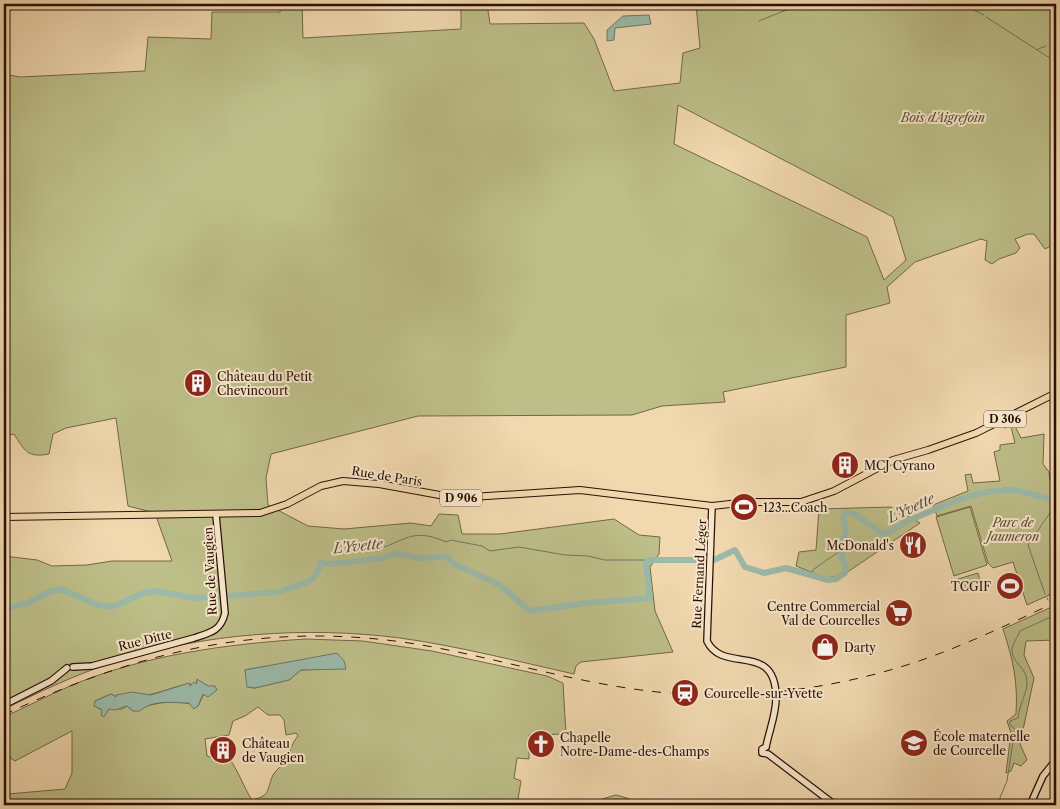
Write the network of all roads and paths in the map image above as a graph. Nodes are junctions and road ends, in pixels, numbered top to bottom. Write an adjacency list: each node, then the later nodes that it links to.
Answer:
1 (1056, 393): 2 (main road, D 306)
2 (712, 506): 3 (main road, Rue de Paris / D 906); 8 (street, Rue Fernand Léger)
3 (216, 515): 4 (main road, Rue de Paris / D 906); 5 (street, Rue de Vaugien)
4 (4, 517)
5 (220, 626): 6 (street, Rue Ditte)
6 (4, 705)
7 (1056, 760): 11 (street)
8 (835, 805)
9 (892, 805): 10 (street)
10 (938, 805)
11 (1030, 805)

